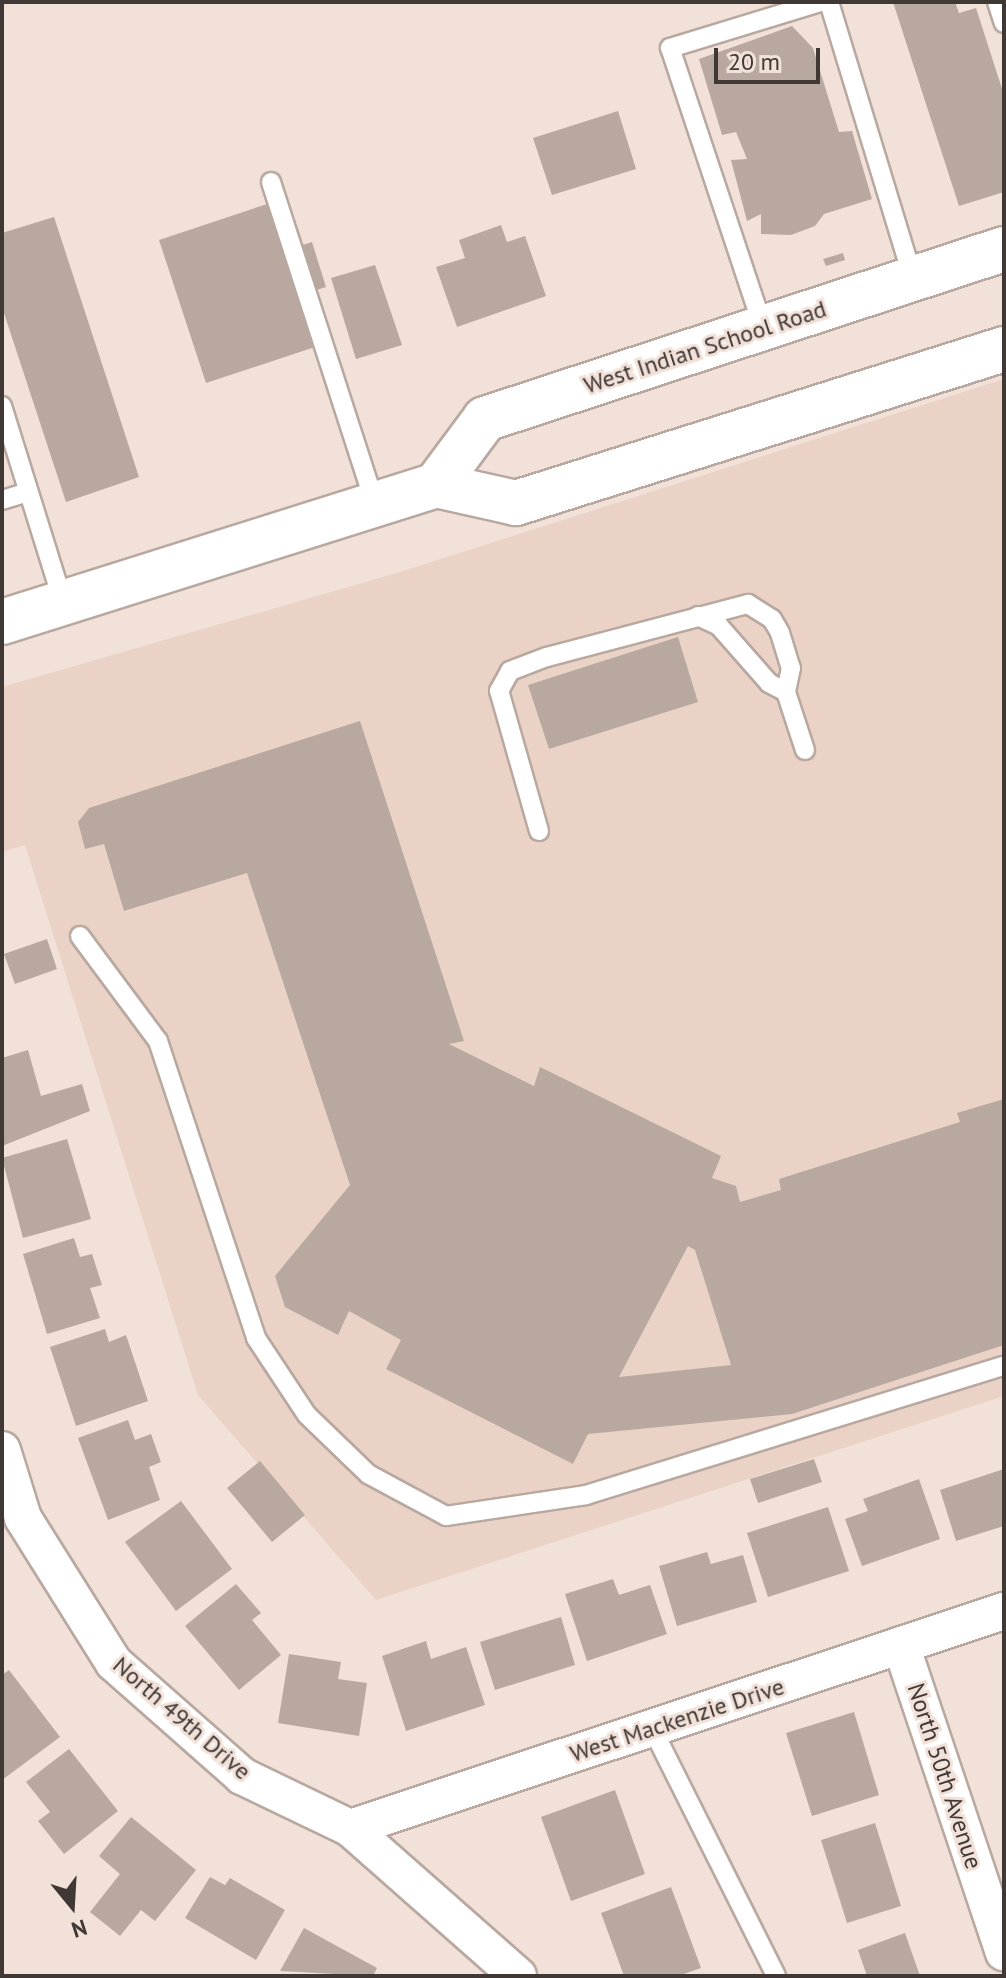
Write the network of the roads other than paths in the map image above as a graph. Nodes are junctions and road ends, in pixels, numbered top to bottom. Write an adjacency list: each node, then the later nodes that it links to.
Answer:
1 (820, 2): 8 (lane)
2 (829, 2): 7 (lane)
3 (997, 2): 4 (lane)
4 (1004, 23)
5 (271, 182): 14 (lane)
6 (1004, 249): 7 (main road, West Indian School Road)
7 (913, 279): 8 (main road, West Indian School Road)
8 (763, 327): 11 (main road, West Indian School Road)
9 (1004, 349): 11 (main road)
10 (2, 406): 12 (lane)
11 (436, 485): 14 (main road)
12 (28, 492): 13 (lane); 15 (lane)
13 (2, 500)
14 (375, 504): 15 (main road)
15 (63, 603): 17 (main road)
16 (698, 616): 18 (lane); 18 (lane); 20 (lane)
17 (2, 622)
18 (786, 692): 19 (lane)
19 (805, 750)
20 (539, 831)
21 (80, 936): 22 (lane)
22 (1004, 1366)
23 (2, 1450): 27 (street, North 49th Drive)
24 (1004, 1611): 25 (street, West Mackenzie Drive)
25 (901, 1645): 26 (street, West Mackenzie Drive); 28 (street, North 50th Avenue)
26 (652, 1728): 27 (street, West Mackenzie Drive); 30 (lane)
27 (350, 1828): 29 (street, North 49th Drive)
28 (1004, 1952)
29 (518, 1976)
30 (776, 1976)

